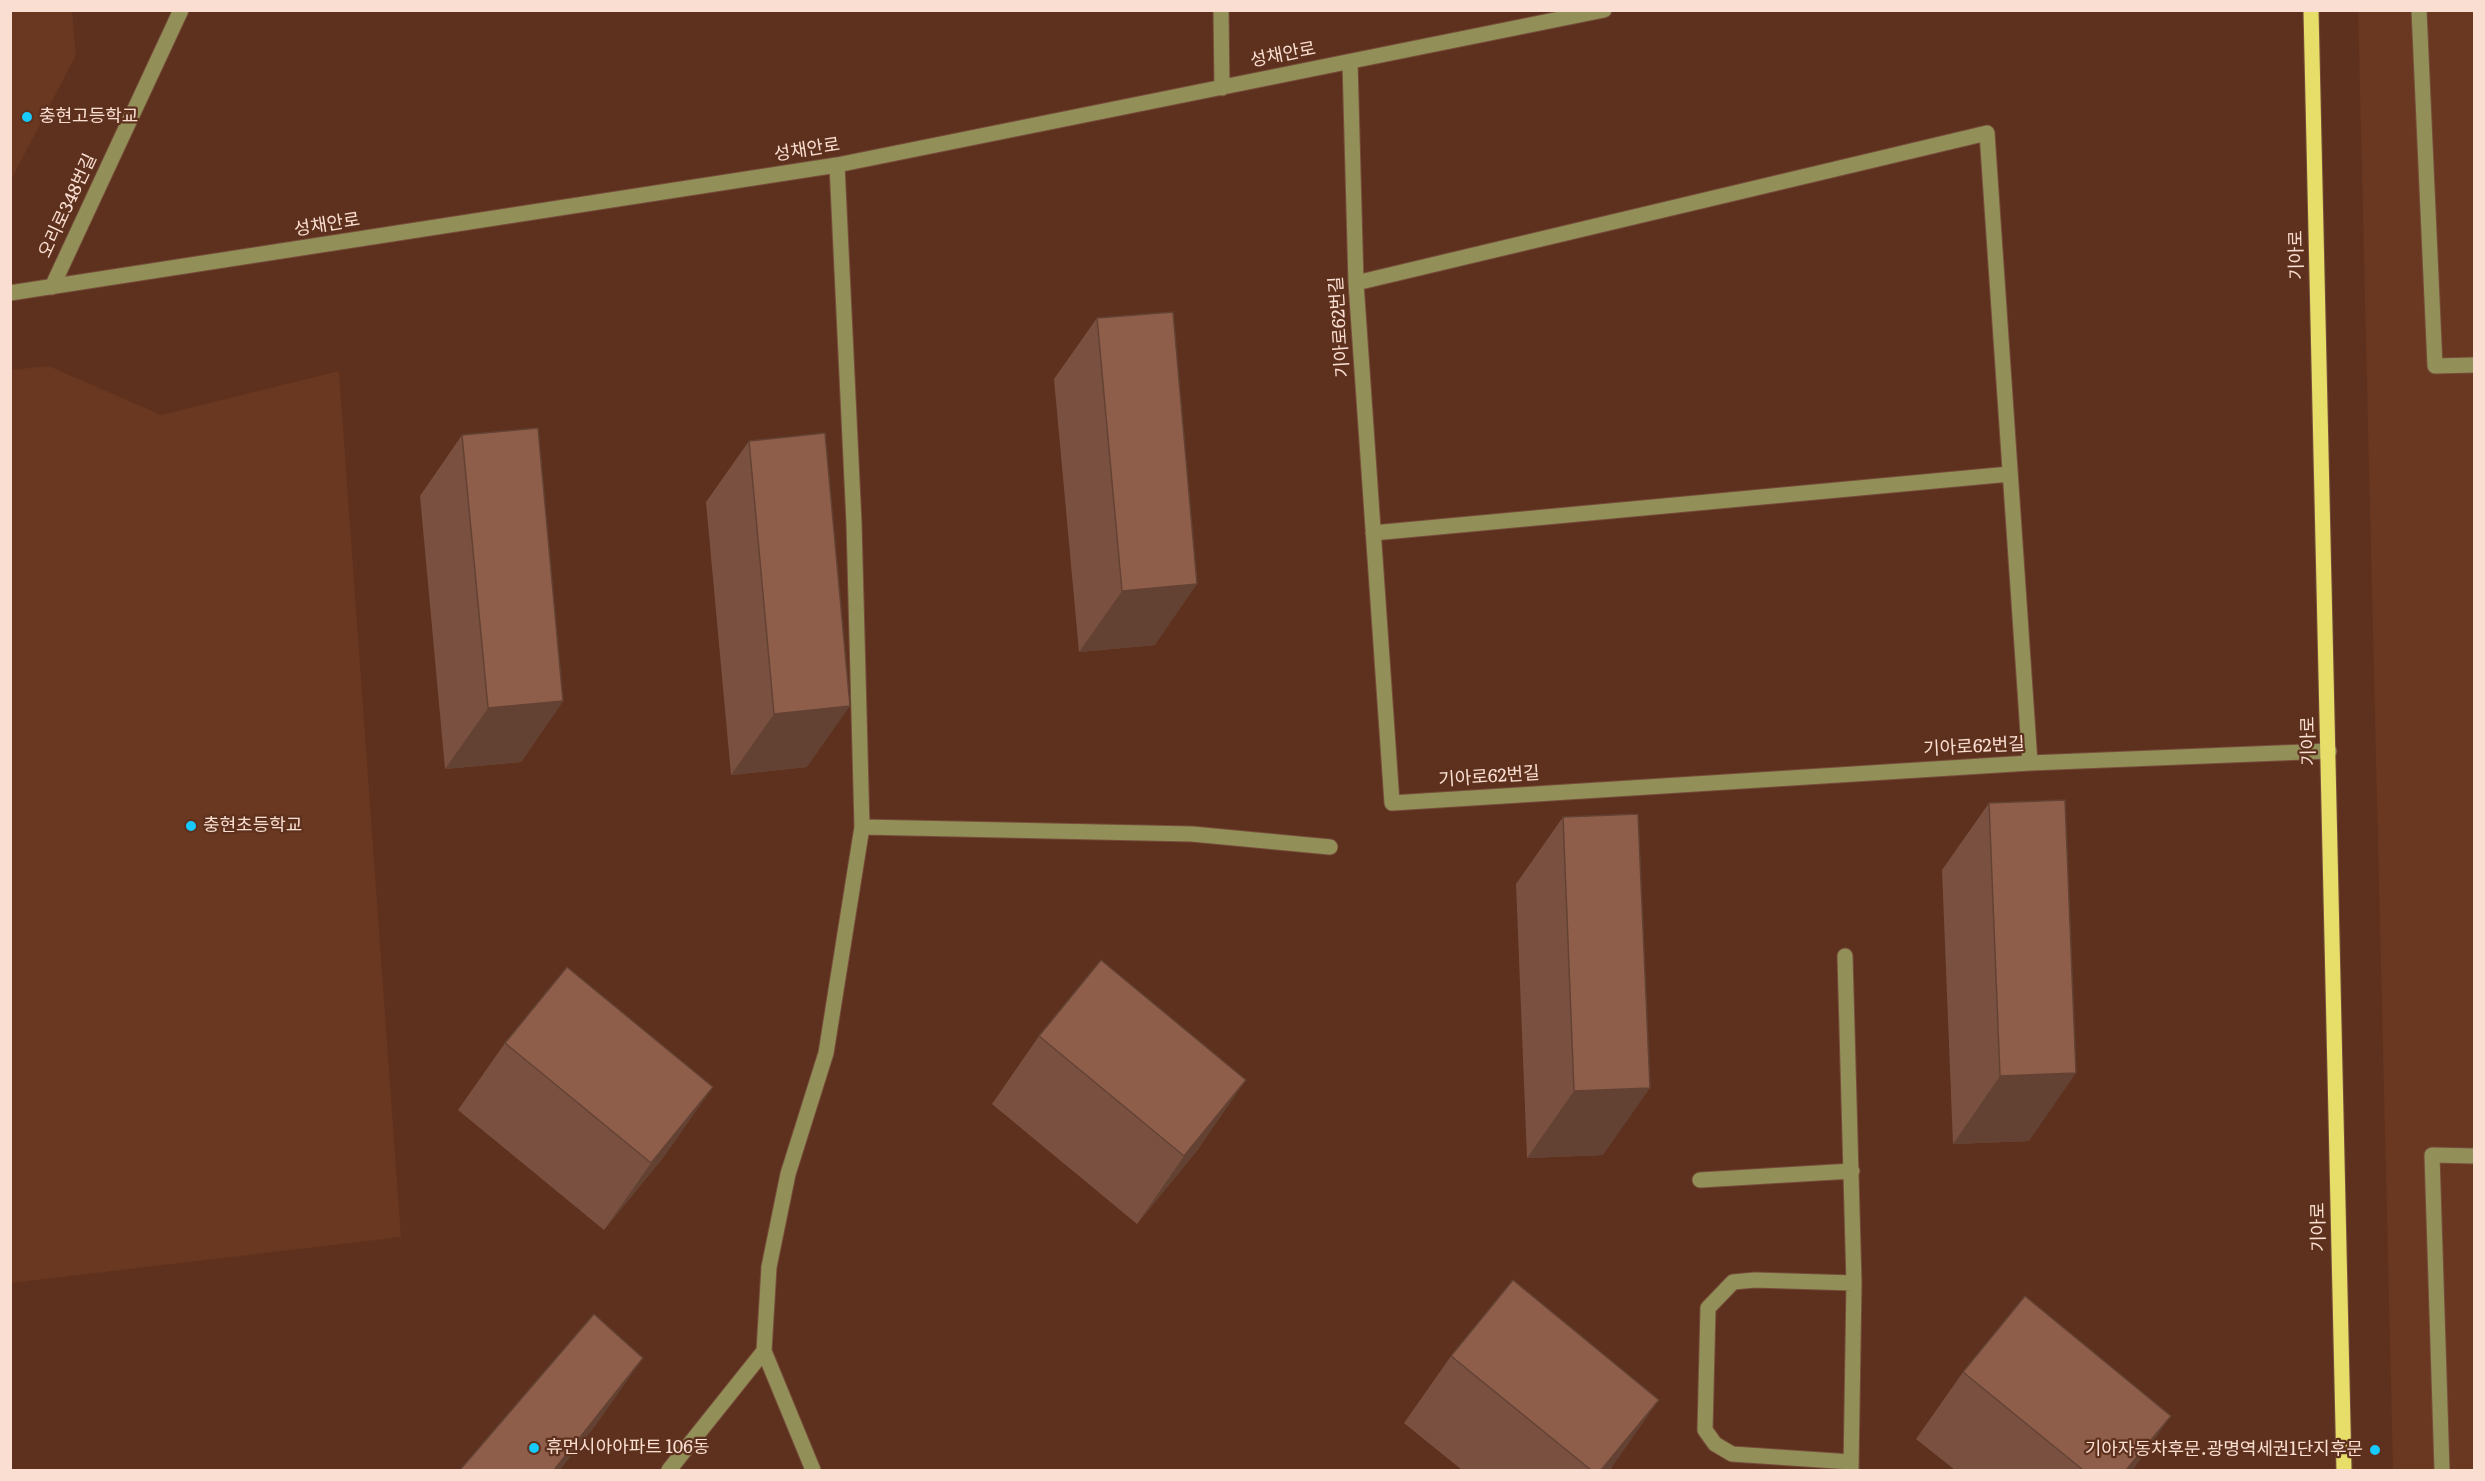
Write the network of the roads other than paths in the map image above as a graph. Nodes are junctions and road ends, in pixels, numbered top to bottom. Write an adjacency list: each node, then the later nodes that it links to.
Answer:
1 (181, 10): 10 (street, 오리로348번길)
2 (1221, 10): 7 (street)
3 (1604, 10): 6 (street, 성채안로)
4 (2311, 10): 15 (main road, 기아로)
5 (2419, 10): 12 (street)
6 (1350, 62): 7 (street, 성채안로); 9 (street, 기아로62번길)
7 (1222, 88): 8 (street, 성채안로)
8 (837, 165): 10 (street, 성채안로); 17 (street)
9 (1356, 283): 13 (street); 14 (street, 기아로62번길)
10 (52, 287): 11 (street, 성채안로)
11 (10, 292)
12 (2475, 365)
13 (2010, 474): 14 (street); 16 (street)
14 (1373, 533): 16 (street, 기아로62번길)
15 (2329, 751): 16 (street, 기아로62번길); 28 (main road, 기아로)
16 (2030, 763)
17 (862, 827): 18 (street); 24 (street)
18 (1330, 847)
19 (1845, 957): 21 (street)
20 (2475, 1156): 29 (street)
21 (1852, 1171): 22 (street); 23 (street)
22 (1700, 1180)
23 (1854, 1283): 25 (street); 25 (street)
24 (764, 1351): 26 (street); 27 (street)
25 (1851, 1466)
26 (669, 1470)
27 (813, 1470)
28 (2344, 1470)
29 (2442, 1470)

